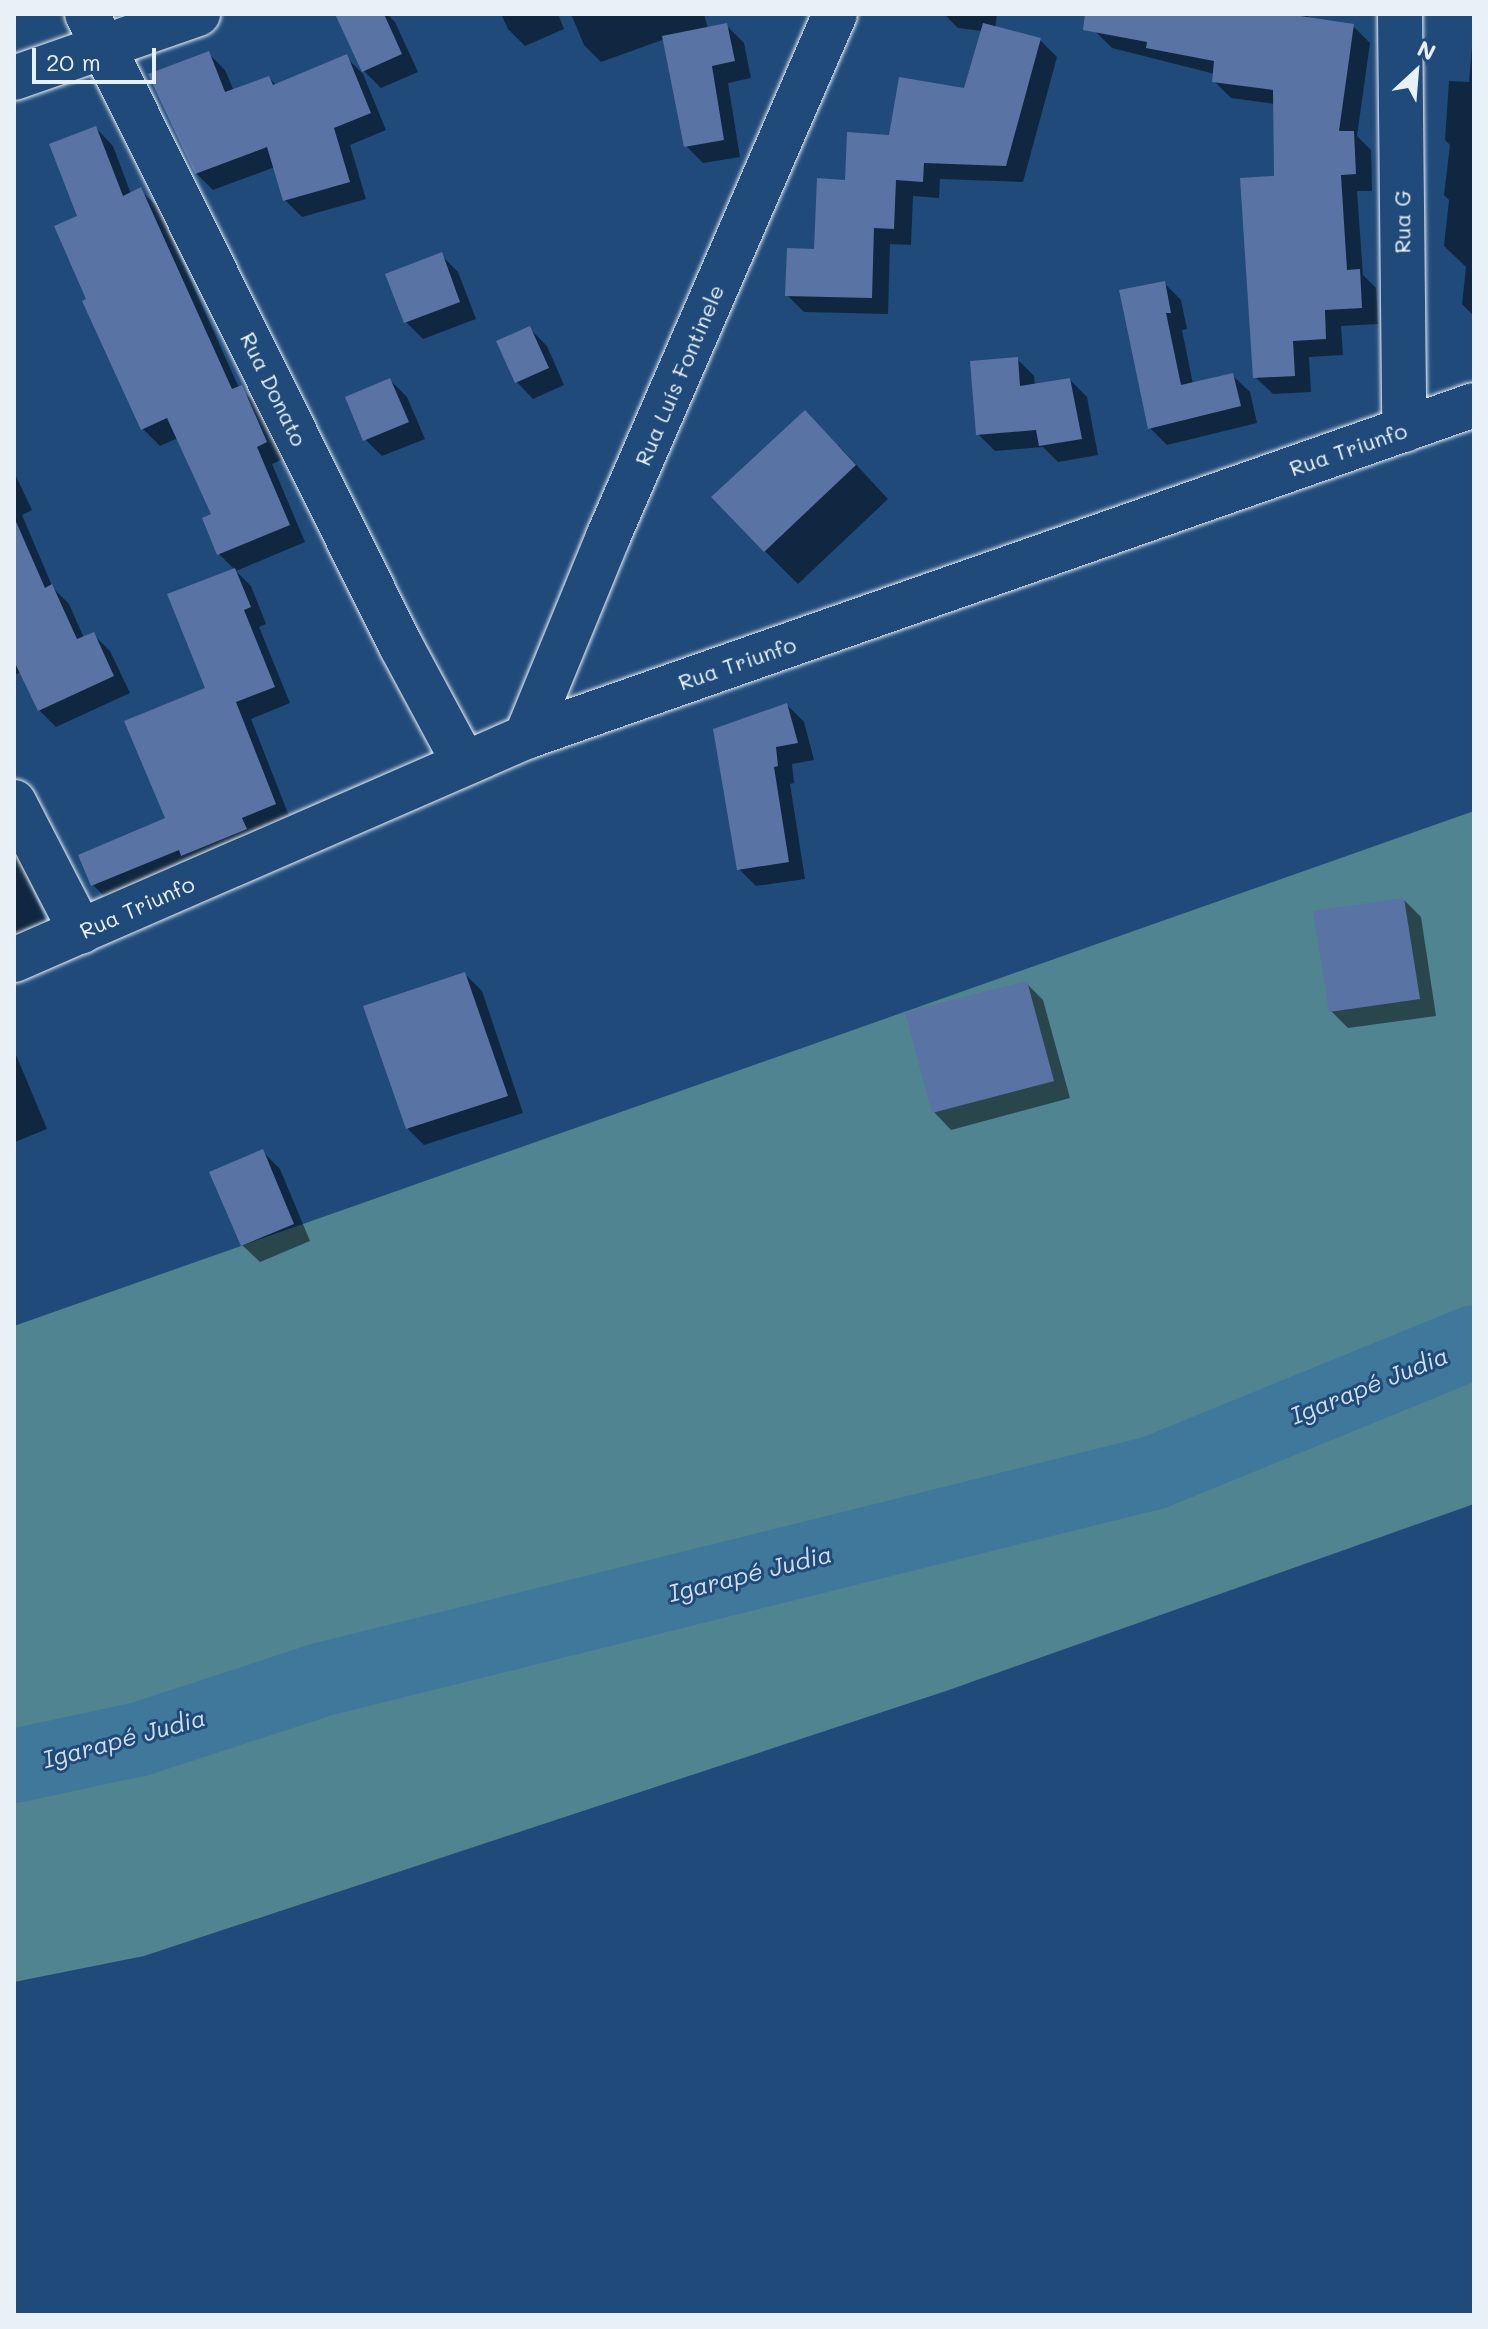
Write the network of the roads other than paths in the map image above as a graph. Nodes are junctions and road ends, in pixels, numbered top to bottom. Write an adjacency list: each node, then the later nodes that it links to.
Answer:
1 (198, 14): 4 (street)
2 (835, 14): 8 (street, Rua Luís Fontinele)
3 (1400, 14): 7 (street, Rua G)
4 (95, 30): 5 (street); 9 (street, Rua Donato)
5 (14, 78)
6 (1474, 405): 7 (street, Rua Triunfo)
7 (1404, 430): 8 (street, Rua Triunfo)
8 (526, 737): 9 (street, Rua Triunfo)
9 (464, 763): 11 (street, Rua Triunfo)
10 (14, 802): 11 (street)
11 (81, 932): 12 (street, Rua Triunfo)
12 (14, 960)

